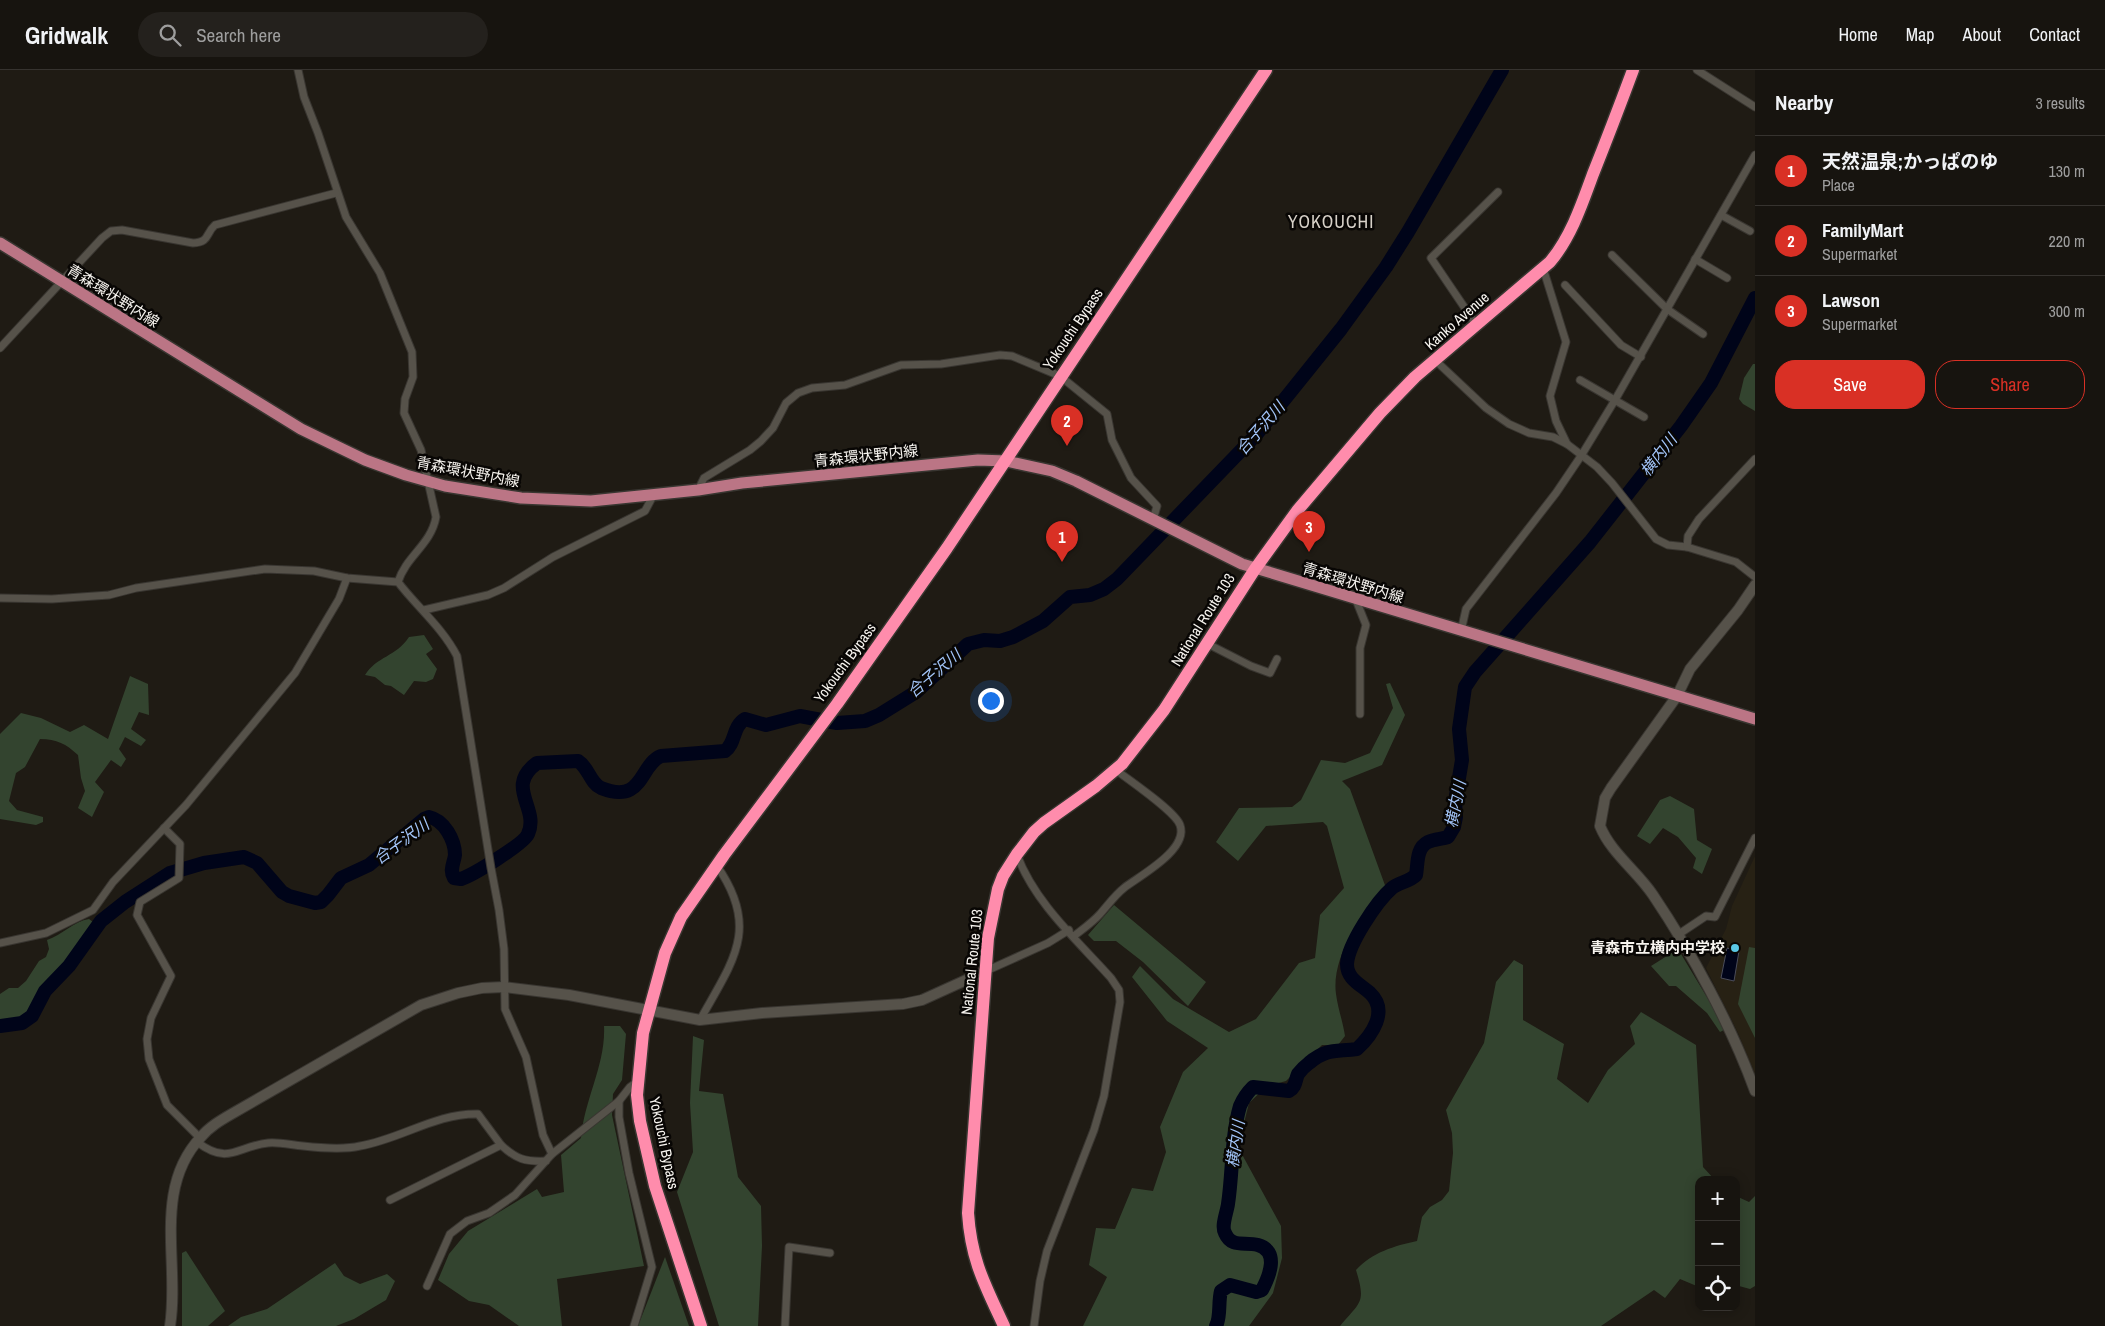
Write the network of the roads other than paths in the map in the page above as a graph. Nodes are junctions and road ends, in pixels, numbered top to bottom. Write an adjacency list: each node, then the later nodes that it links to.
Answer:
1 (298, 70): 8 (street)
2 (1266, 70): 24 (highway, Yokouchi Bypass)
3 (1634, 70): 14 (highway, Kanko Avenue)
4 (1697, 70): 5 (street)
5 (1755, 107)
6 (1755, 156): 9 (street)
7 (1498, 192): 19 (street)
8 (336, 193): 16 (street); 32 (street)
9 (1721, 215): 10 (street); 13 (street)
10 (1750, 231)
11 (0, 243): 16 (main road, 青森環状野内線)
12 (1612, 255): 18 (street)
13 (1695, 259): 15 (street); 18 (street)
14 (1543, 268): 19 (highway, Kanko Avenue); 28 (street)
15 (1727, 278)
16 (62, 282): 21 (street); 32 (main road, 青森環状野内線)
17 (1565, 285): 22 (street)
18 (1667, 309): 20 (street); 22 (street)
19 (1477, 326): 23 (highway, Kanko Avenue)
20 (1703, 334)
21 (0, 348)
22 (1641, 357): 26 (street)
23 (1436, 361): 28 (street); 37 (highway, Kanko Avenue)
24 (1060, 376): 31 (highway, Yokouchi Bypass); 33 (street); 35 (street)
25 (1580, 380): 26 (street)
26 (1615, 400): 27 (street); 29 (street)
27 (1644, 417)
28 (1568, 444): 29 (street)
29 (1581, 456): 36 (street); 45 (street)
30 (1755, 459): 36 (street)
31 (1006, 460): 33 (main road, 青森環状野内線); 35 (main road, 青森環状野内線); 55 (highway, Yokouchi Bypass)
32 (428, 480): 34 (main road, 青森環状野内線); 40 (street)
33 (698, 490): 34 (main road, 青森環状野内線)
34 (652, 496): 44 (street)
35 (1155, 521): 37 (main road, 青森環状野内線)
36 (1687, 547): 38 (street)
37 (1255, 569): 43 (main road, 青森環状野内線); 46 (highway, National Route 103)
38 (1755, 577)
39 (347, 578): 40 (street); 42 (street); 52 (street)
40 (398, 582): 44 (street)
41 (1755, 586): 48 (street)
42 (0, 598)
43 (1356, 600): 45 (main road, 青森環状野内線); 49 (street)
44 (424, 610): 61 (street)
45 (1461, 631): 48 (main road, 青森環状野内線)
46 (1206, 643): 47 (street); 51 (highway, National Route 103)
47 (1277, 659)
48 (1677, 696): 50 (main road, 青森環状野内線); 57 (street)
49 (1360, 714)
50 (1755, 719)
51 (1116, 770): 54 (highway, National Route 103); 58 (street)
52 (164, 828): 59 (street); 67 (street)
53 (1755, 838): 57 (street)
54 (1017, 854): 56 (street); 60 (highway, National Route 103)
55 (717, 866): 62 (highway, Yokouchi Bypass); 63 (street)
56 (1068, 930): 58 (street); 60 (street)
57 (1679, 934): 65 (street)
58 (1074, 936): 79 (street)
59 (0, 944)
60 (986, 971): 63 (street); 78 (highway, National Route 103)
61 (504, 987): 62 (street); 67 (street); 69 (street)
62 (650, 1009): 63 (street); 64 (highway, Yokouchi Bypass)
63 (700, 1020)
64 (639, 1080): 66 (street); 76 (highway, Yokouchi Bypass)
65 (1755, 1091)
66 (618, 1100): 69 (street); 75 (street)
67 (198, 1140): 68 (street); 74 (street)
68 (501, 1145): 70 (street); 71 (street)
69 (552, 1154): 70 (street)
70 (546, 1161): 73 (street)
71 (390, 1200)
72 (830, 1253): 77 (street)
73 (427, 1286)
74 (170, 1326)
75 (634, 1326)
76 (701, 1326)
77 (785, 1326)
78 (1004, 1326)
79 (1034, 1326)

